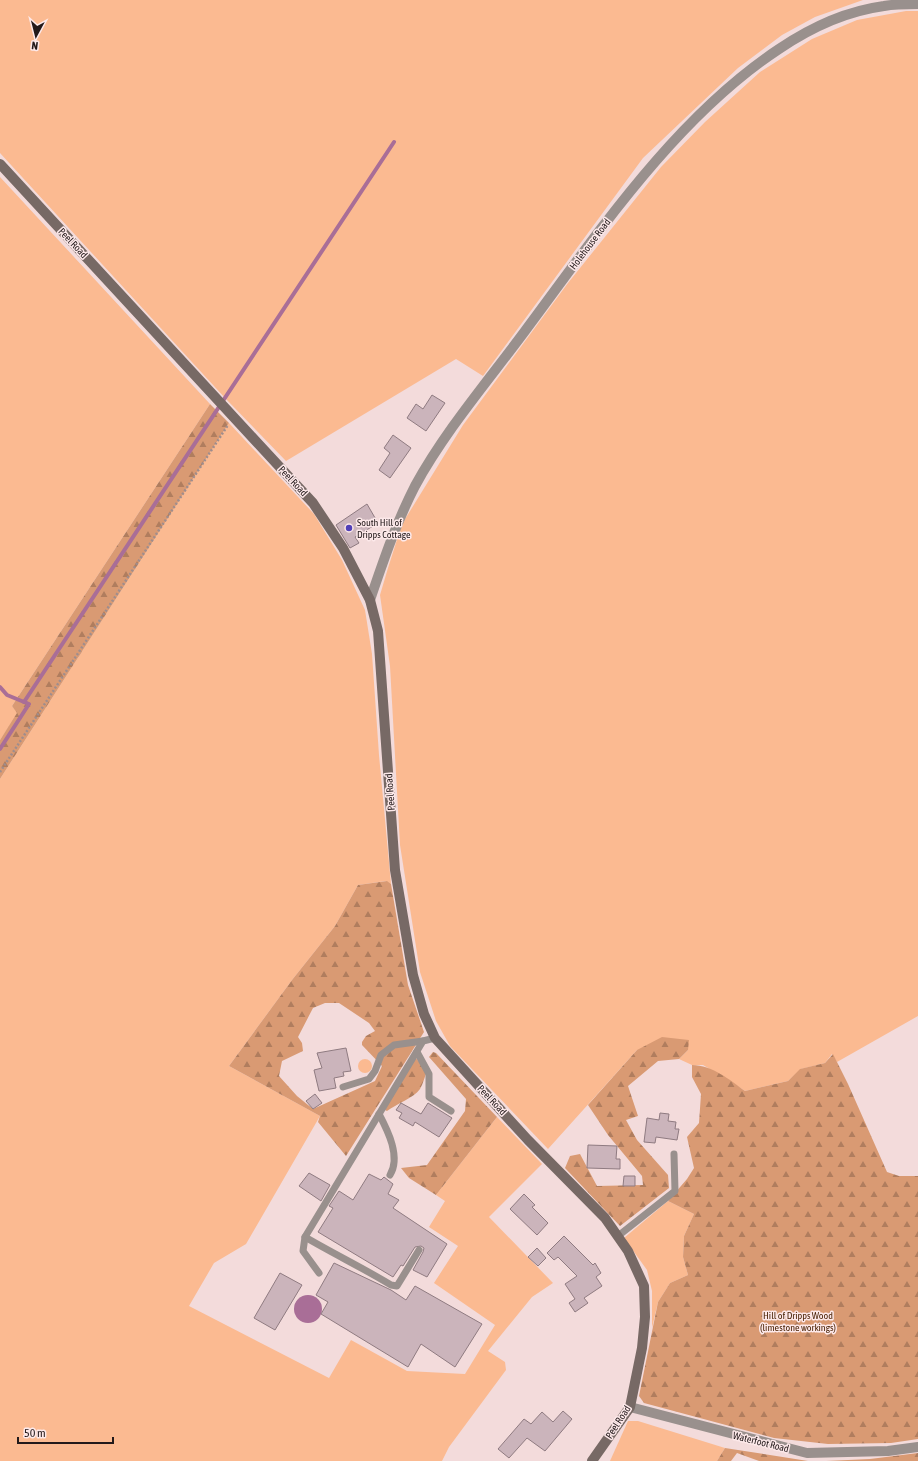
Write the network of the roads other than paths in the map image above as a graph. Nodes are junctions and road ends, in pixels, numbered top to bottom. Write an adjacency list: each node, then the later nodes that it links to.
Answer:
1 (918, 4): 3 (street, Holehouse Road)
2 (0, 164): 3 (street, Peel Road)
3 (370, 600): 4 (street, Peel Road)
4 (434, 1038): 5 (lane); 12 (street, Peel Road)
5 (423, 1041): 6 (lane); 7 (lane)
6 (416, 1052): 8 (lane); 9 (lane)
7 (343, 1087)
8 (451, 1111)
9 (379, 1114): 11 (lane); 13 (lane)
10 (674, 1154): 12 (lane)
11 (390, 1175)
12 (618, 1236): 16 (street, Peel Road)
13 (305, 1237): 14 (lane); 15 (lane)
14 (419, 1250)
15 (319, 1273)
16 (630, 1407): 17 (street, Waterfoot Road); 18 (street, Peel Road)
17 (918, 1447)
18 (592, 1461)

